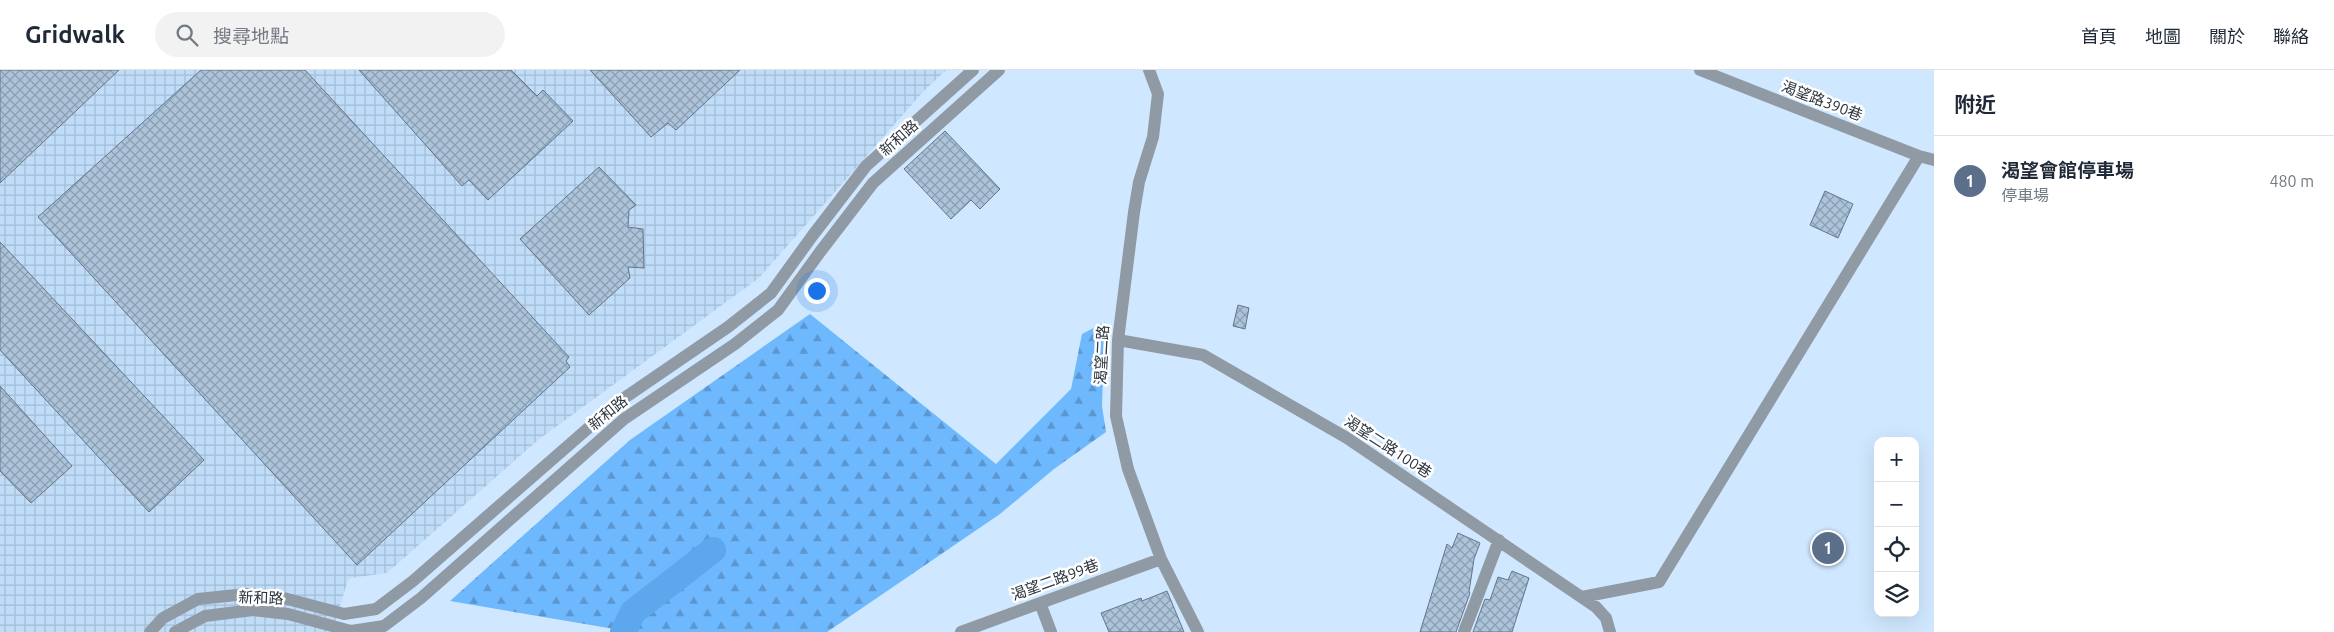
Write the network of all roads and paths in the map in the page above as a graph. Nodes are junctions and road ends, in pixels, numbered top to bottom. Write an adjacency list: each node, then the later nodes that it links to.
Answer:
1 (973, 70): 14 (street, 新和路)
2 (999, 70): 13 (street, 新和路)
3 (1149, 70): 8 (street, 渴望二路)
4 (1700, 70): 5 (street, 渴望路390巷)
5 (1727, 75): 6 (street, 渴望路390巷)
6 (1918, 156): 7 (street, 渴望路390巷); 11 (street)
7 (1934, 160)
8 (1118, 340): 9 (street, 渴望二路100巷); 10 (street, 渴望二路)
9 (1499, 540): 11 (street, 渴望二路100巷); 19 (street)
10 (1160, 559): 12 (street, 渴望二路99巷); 18 (street, 渴望二路)
11 (1582, 597): 20 (street, 渴望二路100巷)
12 (1040, 603): 16 (street, 渴望二路99巷); 17 (street)
13 (377, 630): 15 (street, 新和路)
14 (150, 632)
15 (175, 632)
16 (962, 632)
17 (1051, 632)
18 (1198, 632)
19 (1464, 632)
20 (1610, 632)

